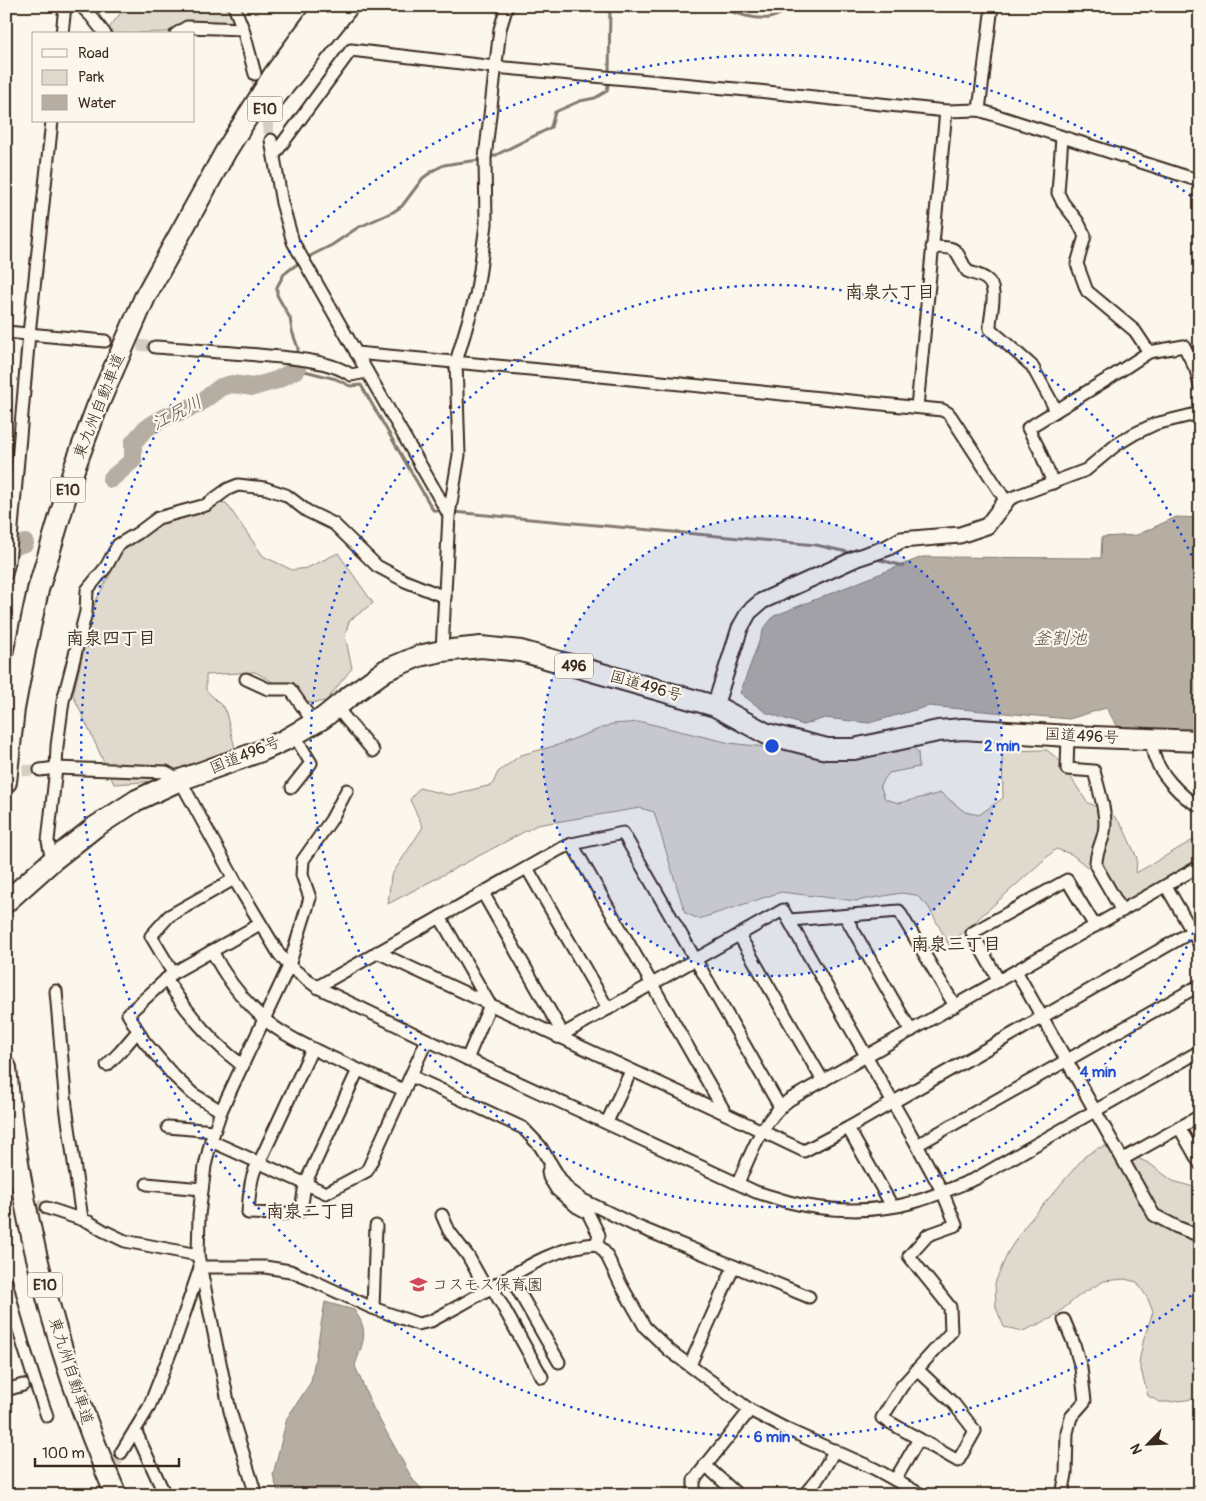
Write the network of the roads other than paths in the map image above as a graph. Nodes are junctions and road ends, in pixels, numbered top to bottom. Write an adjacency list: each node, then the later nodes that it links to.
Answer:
1 (65, 6): 9 (street)
2 (81, 6): 10 (street)
3 (234, 6): 8 (street)
4 (325, 6): 21 (highway, 東九州自動車道 / E10)
5 (348, 6): 21 (highway, 東九州自動車道 / E10)
6 (507, 6): 12 (street)
7 (992, 6): 14 (street)
8 (243, 29): 11 (street); 13 (street)
9 (62, 32)
10 (103, 32)
11 (179, 32)
12 (495, 67): 15 (street); 19 (street); 29 (street)
13 (255, 74)
14 (979, 110): 15 (street); 17 (street)
15 (946, 111): 22 (street)
16 (52, 122): 24 (street)
17 (1062, 138): 20 (street); 27 (street)
18 (270, 140): 19 (street)
19 (274, 155): 28 (street)
20 (1200, 181)
21 (189, 216): 54 (highway, 東九州自動車道 / E10)
22 (932, 248): 32 (street); 33 (street)
23 (6, 332): 24 (street)
24 (29, 334): 25 (street); 38 (street)
25 (105, 341)
26 (156, 347): 30 (street)
27 (1149, 352): 31 (street); 33 (street)
28 (356, 353): 29 (street); 30 (street)
29 (456, 362): 32 (street); 37 (street)
30 (367, 372): 37 (street)
31 (1200, 386)
32 (917, 407): 36 (street)
33 (1056, 410): 35 (street)
34 (1200, 413): 35 (street)
35 (1053, 483): 36 (street)
36 (1006, 501): 43 (street)
37 (449, 515): 40 (street)
38 (8, 542): 39 (street)
39 (6, 574)
40 (445, 597): 41 (street); 51 (street)
41 (442, 651): 43 (highway, 国道496号 / 496); 44 (highway, 国道496号 / 496)
42 (246, 680): 45 (street)
43 (715, 706): 47 (highway, 国道496号 / 496)
44 (336, 707): 45 (highway, 国道496号 / 496); 50 (street)
45 (314, 723): 46 (highway, 国道496号 / 496)
46 (294, 735): 53 (highway, 国道496号 / 496); 55 (street)
47 (1068, 736): 48 (highway, 国道496号 / 496); 66 (street)
48 (1153, 739): 49 (highway, 国道496号 / 496); 57 (street)
49 (1200, 741)
50 (373, 751)
51 (56, 768): 52 (street); 53 (street); 59 (street)
52 (40, 770)
53 (180, 780): 59 (highway, 国道496号 / 496); 62 (street)
54 (6, 782)
55 (292, 787)
56 (347, 790): 78 (street)
57 (1200, 806)
58 (572, 844): 61 (street); 77 (street); 82 (street)
59 (52, 861): 65 (highway, 国道496号 / 496)
60 (1200, 866): 63 (street)
61 (528, 868): 64 (street); 88 (street)
62 (234, 879): 70 (street); 80 (street)
63 (1166, 886): 66 (street); 72 (street)
64 (483, 892): 68 (street); 93 (street)
65 (6, 902)
66 (1122, 911): 71 (street)
67 (844, 916): 69 (street); 87 (street); 92 (street)
68 (440, 917): 76 (street); 86 (street)
69 (790, 920): 73 (street); 97 (street)
70 (260, 924): 75 (street); 78 (street)
71 (1095, 926): 79 (street); 81 (street)
72 (1196, 929): 74 (street); 89 (street)
73 (739, 935): 77 (street); 106 (street)
74 (1200, 945)
75 (212, 952): 80 (street); 90 (street)
76 (377, 952): 84 (street); 86 (street)
77 (696, 959): 82 (street); 109 (street)
78 (289, 966): 84 (street); 90 (street)
79 (1016, 971): 81 (street); 89 (street)
80 (169, 976): 91 (street); 101 (street)
81 (999, 981): 87 (street)
82 (653, 984): 88 (street); 112 (street)
83 (1200, 985): 99 (street)
84 (317, 987): 94 (street)
85 (56, 991): 133 (street)
86 (490, 1005): 93 (street); 98 (street)
87 (955, 1006): 92 (street)
88 (608, 1009): 93 (street)
89 (1042, 1016): 99 (street); 108 (street)
90 (265, 1020): 95 (street); 101 (street)
91 (138, 1030): 100 (street); 111 (street)
92 (911, 1031): 97 (street)
93 (558, 1037): 104 (street)
94 (427, 1040): 98 (street); 105 (street)
95 (312, 1049): 103 (street); 122 (street)
96 (1200, 1051): 110 (street)
97 (866, 1057): 106 (street); 108 (street)
98 (467, 1058): 114 (street)
99 (1067, 1060): 110 (street); 120 (street)
100 (107, 1065)
101 (243, 1066): 111 (street)
102 (6, 1068): 162 (highway, 東九州自動車道 / E10)
103 (358, 1070): 107 (street); 127 (street)
104 (631, 1071): 112 (street); 114 (street)
105 (411, 1076): 107 (street); 123 (street)
106 (823, 1081): 109 (street)
107 (404, 1090): 127 (street)
108 (892, 1101): 116 (street); 120 (street)
109 (780, 1107): 118 (street)
110 (1095, 1110): 121 (street); 129 (street)
111 (221, 1111): 119 (street)
112 (726, 1114): 118 (street)
113 (1200, 1116): 117 (street)
114 (607, 1122): 125 (street)
115 (168, 1127): 119 (street)
116 (848, 1128): 118 (street); 130 (street)
117 (1179, 1128): 121 (street); 124 (street)
118 (761, 1132): 125 (street)
119 (213, 1136): 122 (street); 128 (street)
120 (917, 1145): 129 (street)
121 (1122, 1159): 135 (street)
122 (260, 1163): 127 (street); 127 (street)
123 (551, 1164): 136 (street); 138 (street)
124 (1200, 1164)
125 (738, 1183): 130 (street)
126 (147, 1184): 128 (street)
127 (305, 1184)
128 (202, 1189): 137 (street)
129 (943, 1193): 130 (street); 150 (street)
130 (892, 1206)
131 (47, 1208): 133 (street)
132 (442, 1216): 142 (street)
133 (82, 1219): 137 (street)
134 (376, 1226): 144 (street)
135 (1200, 1236)
136 (596, 1244): 140 (street); 149 (street)
137 (198, 1255): 139 (street)
138 (734, 1266): 143 (street); 149 (street)
139 (200, 1267): 144 (street); 156 (street); 164 (street)
140 (510, 1276): 142 (street); 146 (street)
141 (6, 1280): 155 (street)
142 (489, 1289): 144 (street); 147 (street)
143 (808, 1297)
144 (373, 1308)
145 (1064, 1320): 169 (street)
146 (536, 1321): 147 (street); 148 (street)
147 (516, 1332): 151 (street)
148 (559, 1362)
149 (690, 1365): 154 (street)
150 (917, 1369): 157 (street); 157 (street)
151 (542, 1377)
152 (23, 1385): 153 (street)
153 (6, 1390)
154 (750, 1410): 158 (street); 160 (street)
155 (47, 1416)
156 (135, 1430): 159 (street); 163 (street)
157 (919, 1439): 161 (street)
158 (835, 1450): 161 (street); 167 (street)
159 (121, 1453)
160 (705, 1465): 165 (street); 166 (street)
161 (895, 1480): 168 (street)
162 (116, 1495)
163 (165, 1495)
164 (256, 1495)
165 (694, 1495)
166 (738, 1495)
167 (804, 1495)
168 (922, 1495)
169 (1062, 1495)

